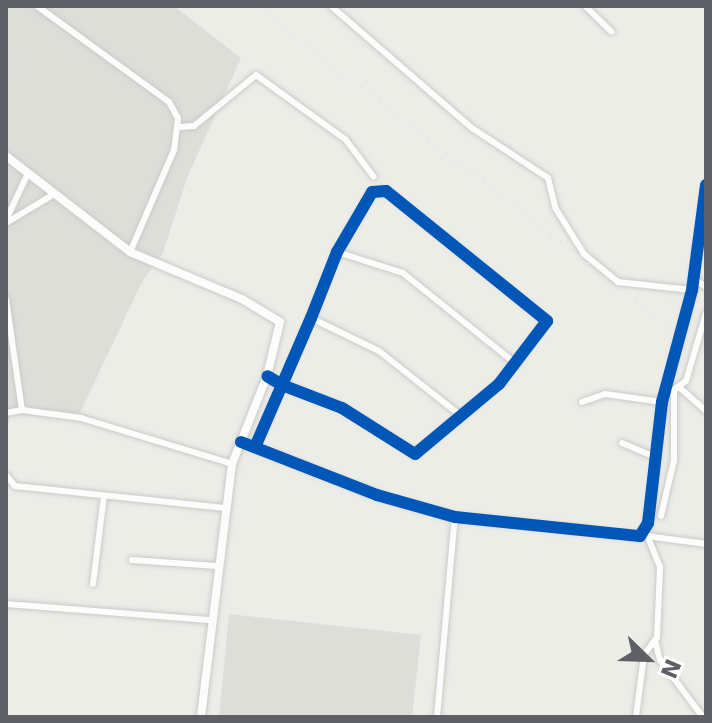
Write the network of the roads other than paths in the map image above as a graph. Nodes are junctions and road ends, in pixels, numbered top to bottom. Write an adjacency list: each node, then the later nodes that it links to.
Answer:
1 (37, 6): 5 (street)
2 (331, 6): 16 (street)
3 (585, 6): 4 (street)
4 (612, 32)
5 (180, 127): 8 (street); 12 (street)
6 (6, 156): 7 (main road)
7 (28, 173): 10 (main road); 11 (street)
8 (374, 177)
9 (706, 185): 14 (street)
10 (54, 194): 11 (street); 12 (main road)
11 (6, 222)
12 (130, 252): 21 (main road)
13 (337, 252): 19 (street); 20 (street); 20 (street)
14 (694, 279): 15 (street); 16 (street)
15 (706, 287)
16 (692, 290): 25 (street)
17 (6, 299): 26 (street)
18 (706, 313): 23 (street)
19 (311, 318): 22 (street); 29 (street)
20 (516, 364): 29 (street)
21 (267, 376): 22 (street); 30 (main road)
22 (282, 385): 29 (street); 32 (street)
23 (681, 389): 27 (street); 38 (street)
24 (582, 402): 25 (street)
25 (662, 402): 33 (street)
26 (22, 410): 28 (street); 34 (street)
27 (706, 411)
28 (6, 413)
29 (461, 416)
30 (241, 442): 32 (street); 34 (main road)
31 (622, 443): 33 (street)
32 (255, 447): 39 (street)
33 (655, 457): 40 (street)
34 (232, 464): 37 (main road)
35 (6, 475): 36 (street)
36 (104, 496): 37 (street); 44 (street)
37 (223, 508): 43 (main road)
38 (661, 516)
39 (455, 517): 40 (street); 49 (street)
40 (646, 535): 41 (street); 47 (street)
41 (706, 544)
42 (132, 560): 43 (street)
43 (217, 566): 46 (main road)
44 (93, 584)
45 (6, 604): 46 (street)
46 (211, 620): 48 (main road)
47 (655, 640): 50 (street); 51 (street)
48 (201, 717)
49 (437, 717)
50 (636, 717)
51 (703, 717)

